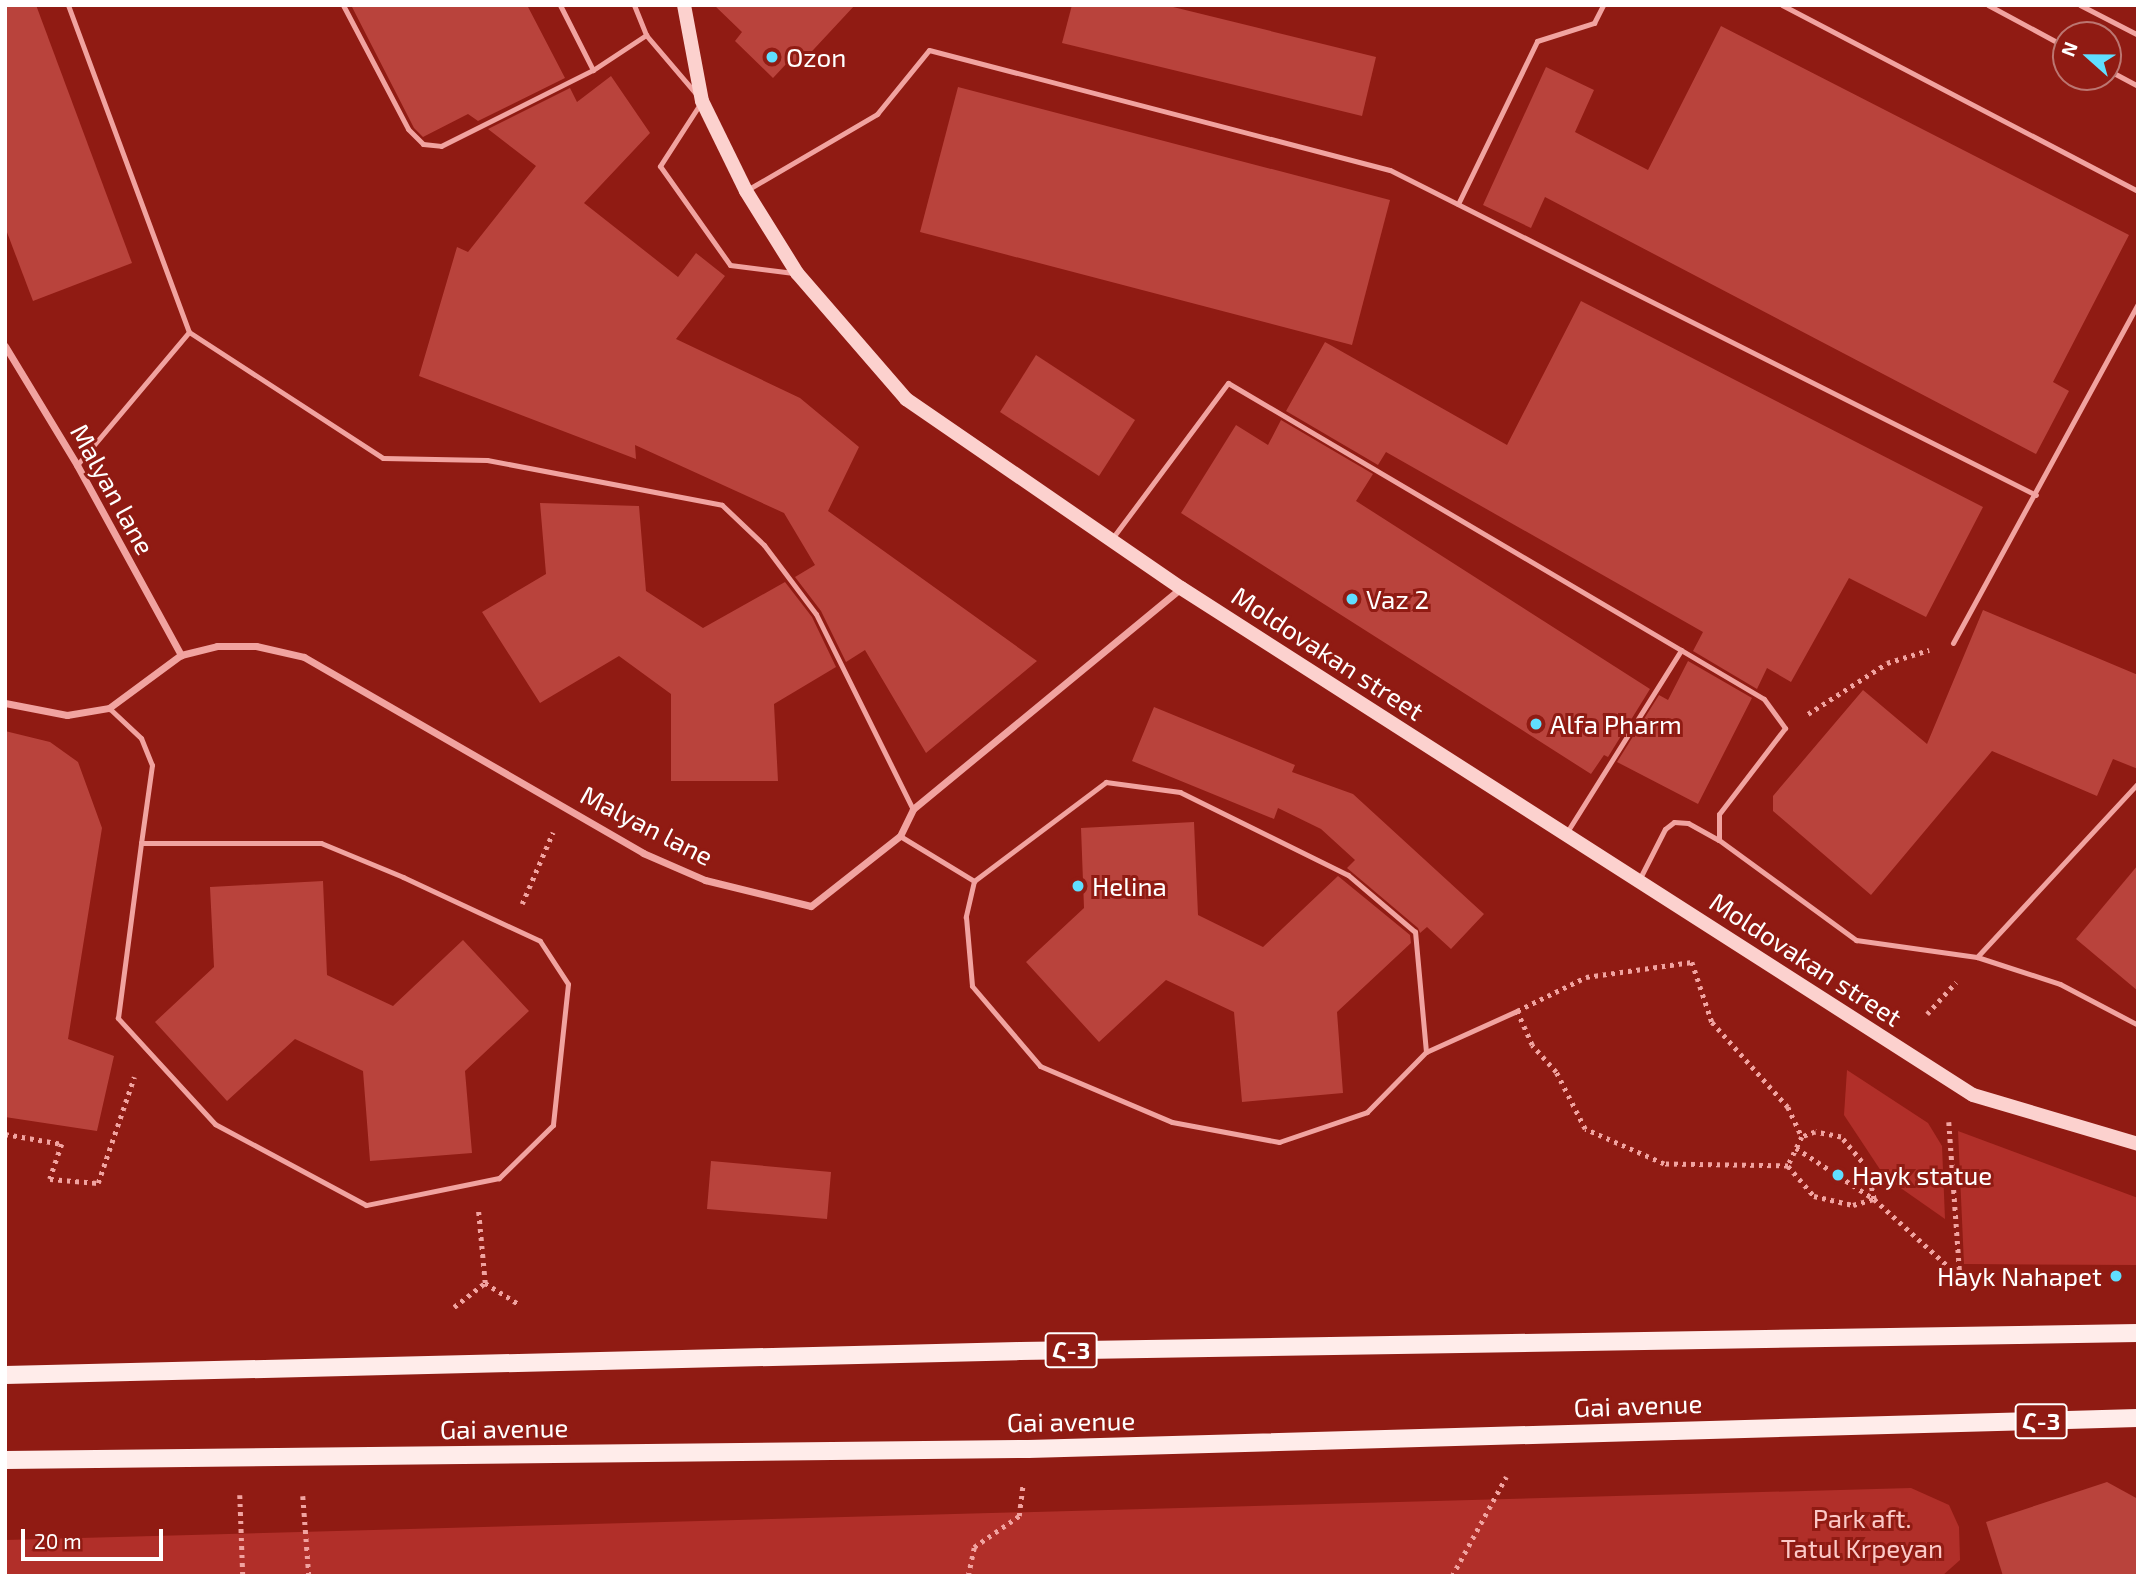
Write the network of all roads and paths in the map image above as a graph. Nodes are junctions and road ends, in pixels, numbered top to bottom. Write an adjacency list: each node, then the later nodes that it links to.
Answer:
1 (68, 5): 22 (lane)
2 (343, 5): 13 (lane)
3 (560, 5): 13 (lane)
4 (634, 5): 10 (lane)
5 (684, 5): 16 (street, Moldovakan street)
6 (1604, 5): 19 (lane)
7 (1783, 5): 18 (lane)
8 (1988, 5): 12 (lane)
9 (2080, 5): 11 (lane)
10 (646, 35): 13 (lane); 16 (lane)
11 (2138, 35)
12 (2052, 39)
13 (593, 70)
14 (2122, 77): 15 (lane)
15 (2138, 86)
16 (702, 102): 17 (street, Moldovakan street); 20 (lane)
17 (746, 191): 19 (lane); 20 (street, Moldovakan street)
18 (2138, 191)
19 (1458, 204): 25 (lane)
20 (797, 273): 26 (street, Moldovakan street)
21 (2138, 303): 25 (lane)
22 (189, 332): 24 (lane); 35 (lane)
23 (5, 346): 24 (street, Malyan lane)
24 (77, 465): 30 (street, Malyan lane)
25 (2036, 495): 28 (lane)
26 (1111, 540): 27 (street, Moldovakan street); 29 (lane)
27 (1181, 588): 35 (street, Malyan lane); 36 (street, Moldovakan street)
28 (1953, 643): 33 (path)
29 (1681, 650): 33 (lane); 36 (lane)
30 (181, 655): 32 (street, Malyan lane); 38 (street, Malyan lane)
31 (5, 704): 32 (street, Malyan lane)
32 (109, 708): 40 (lane)
33 (1785, 728): 39 (lane)
34 (2138, 783): 44 (lane)
35 (914, 809): 38 (street, Malyan lane)
36 (1565, 834): 42 (street, Moldovakan street)
37 (552, 835): 43 (path)
38 (900, 836): 41 (lane)
39 (1719, 840): 42 (lane); 44 (lane)
40 (141, 843): 50 (lane); 50 (lane)
41 (974, 881): 51 (lane); 51 (lane)
42 (1638, 881): 55 (street, Moldovakan street)
43 (516, 916)
44 (1977, 957): 49 (lane)
45 (1951, 988): 48 (path)
46 (1548, 994): 54 (path)
47 (1517, 1011): 51 (lane); 57 (path)
48 (1927, 1014)
49 (2138, 1025)
50 (144, 1046): 53 (path)
51 (1426, 1052)
52 (1949, 1122): 58 (path)
53 (5, 1134)
54 (1802, 1136): 56 (path); 58 (path)
55 (2138, 1144)
56 (1796, 1148): 57 (path); 58 (path)
57 (1788, 1166): 58 (path)
58 (1874, 1199)
59 (477, 1202): 60 (path)
60 (485, 1283): 61 (path); 62 (path)
61 (519, 1304)
62 (454, 1307)
63 (2138, 1333): 64 (main road, Հ-3)
64 (5, 1376)
65 (2138, 1418): 66 (main road, Gai avenue / Հ-3)
66 (5, 1460)
67 (1506, 1477): 74 (path)
68 (1023, 1484): 73 (path)
69 (240, 1495): 71 (path)
70 (303, 1496): 72 (path)
71 (243, 1576)
72 (309, 1576)
73 (968, 1576)
74 (1452, 1576)

